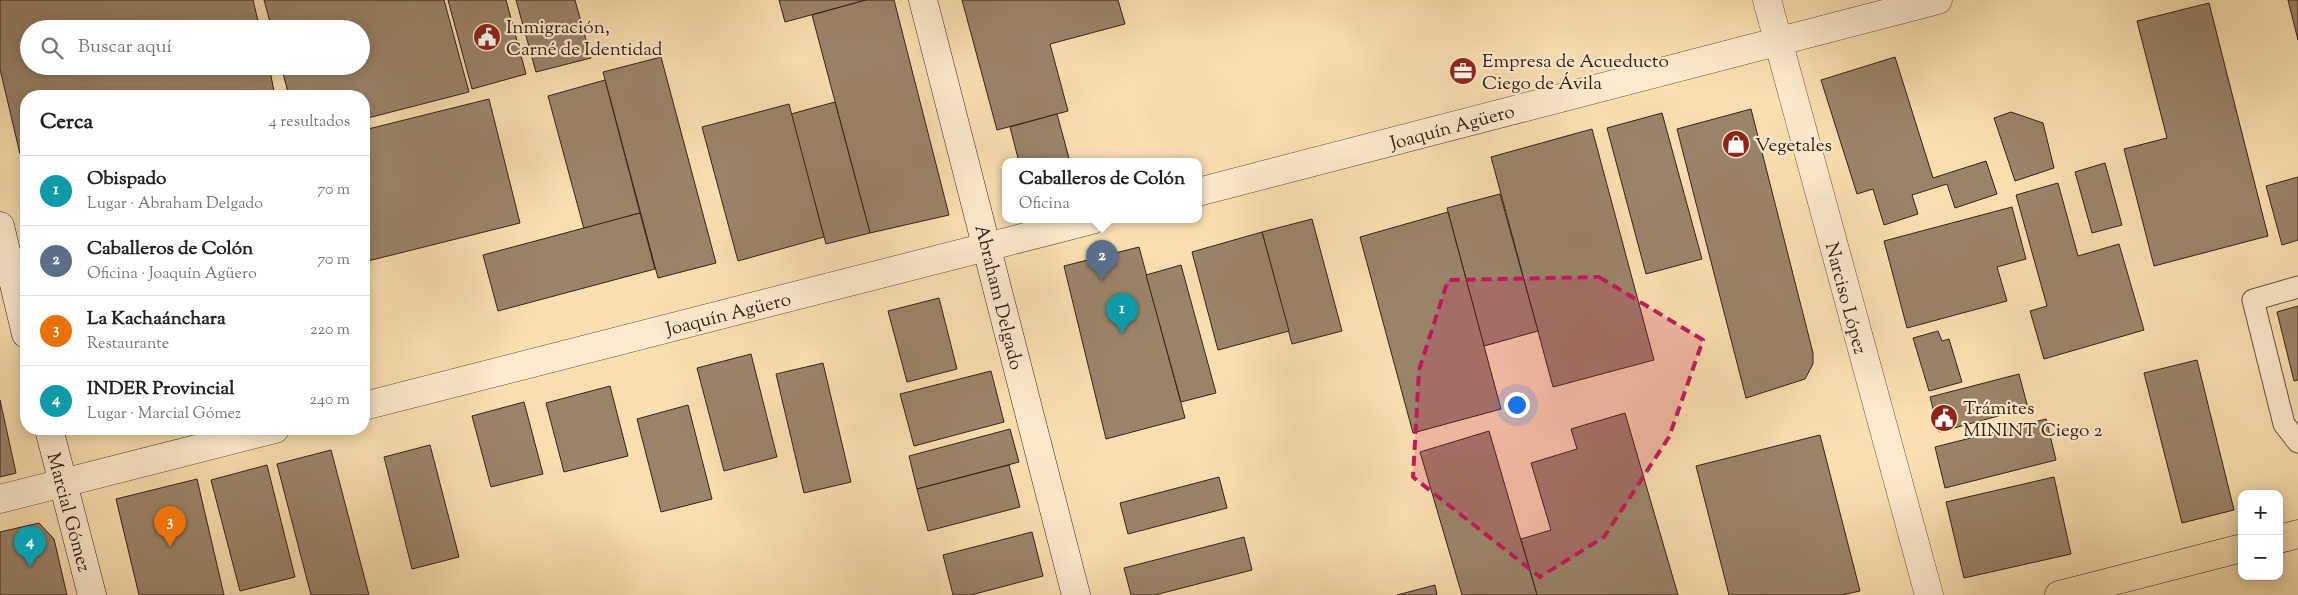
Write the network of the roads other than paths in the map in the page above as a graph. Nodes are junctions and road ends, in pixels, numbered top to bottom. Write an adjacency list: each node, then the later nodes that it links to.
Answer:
1 (923, 0): 8 (street, Abraham Delgado)
2 (1767, 0): 4 (street, Narciso López)
3 (1938, 0): 4 (street, Joaquín Agüero)
4 (1777, 42): 5 (street, Joaquín Agüero); 23 (street, Narciso López)
5 (1202, 191)
6 (1080, 223): 8 (street, Joaquín Agüero)
7 (0, 226): 10 (street)
8 (987, 247): 11 (street, Joaquín Agüero); 22 (street, Abraham Delgado)
9 (2298, 287): 12 (lane)
10 (20, 309)
11 (370, 404)
12 (2291, 422): 15 (lane)
13 (50, 435): 16 (street, Marcial Gómez)
14 (251, 435): 16 (street)
15 (2298, 442)
16 (62, 483): 17 (street); 21 (street, Marcial Gómez)
17 (0, 499)
18 (2298, 534): 19 (main road)
19 (2283, 538)
20 (2238, 549): 24 (main road)
21 (92, 595)
22 (1076, 595)
23 (1929, 595)
24 (2059, 595)

